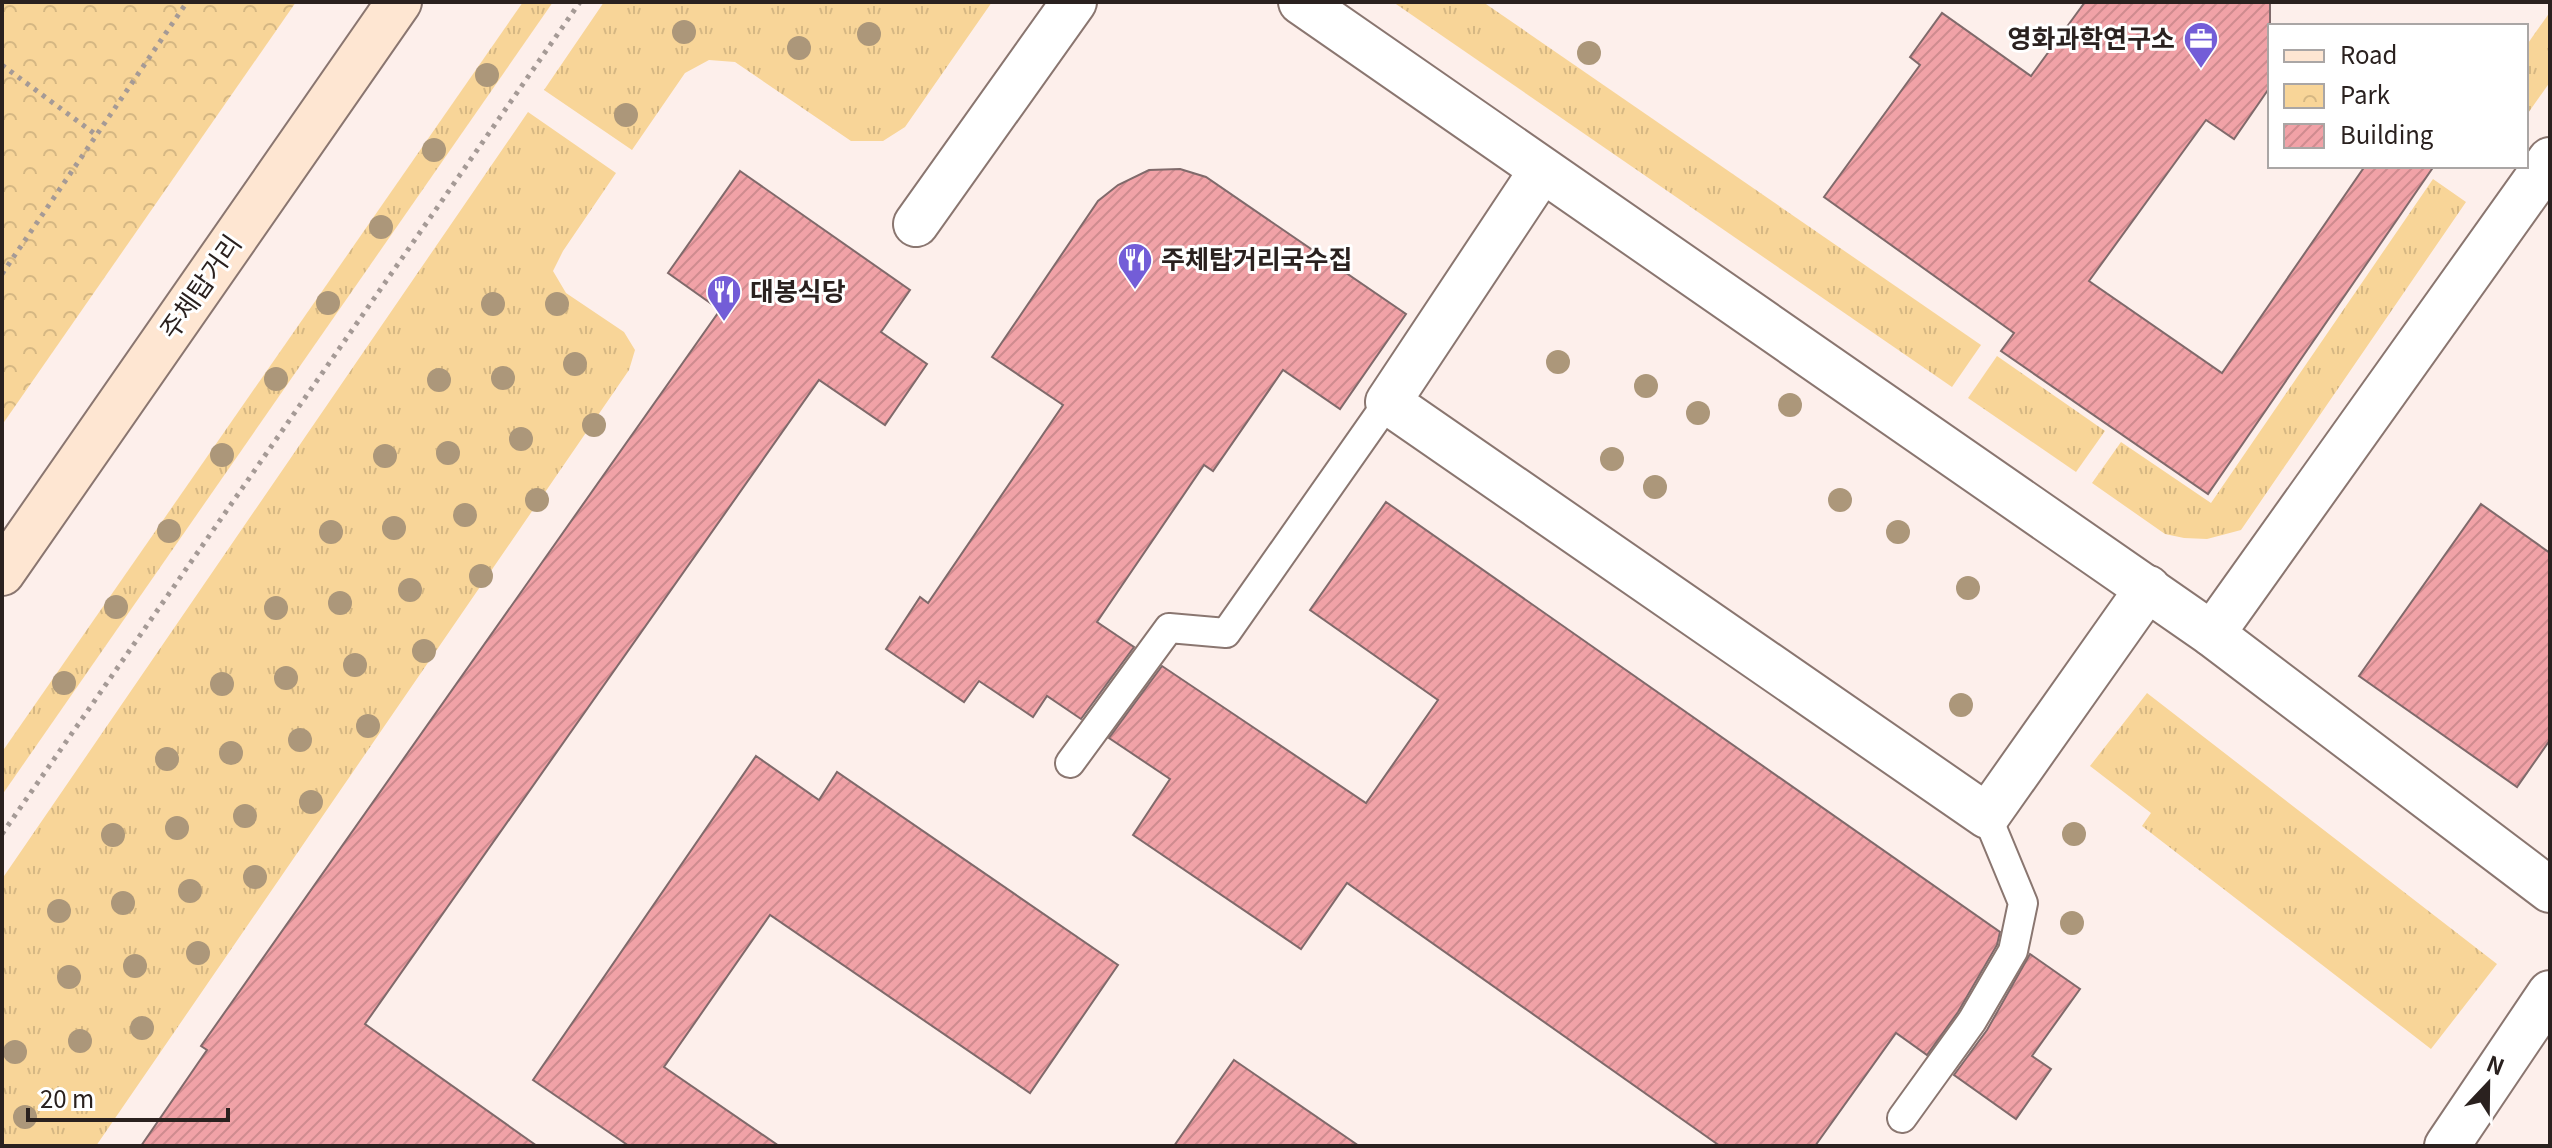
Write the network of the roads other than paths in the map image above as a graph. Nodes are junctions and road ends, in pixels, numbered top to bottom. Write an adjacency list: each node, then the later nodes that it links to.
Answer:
1 (399, 2): 8 (main road, 주체탑거리)
2 (1074, 2): 6 (street)
3 (1301, 2): 5 (street)
4 (2550, 160): 10 (street)
5 (1542, 170): 7 (street); 9 (street)
6 (916, 224)
7 (1388, 402): 11 (lane); 12 (street)
8 (2, 573)
9 (2148, 588): 10 (street); 12 (street)
10 (2212, 634): 13 (street)
11 (1070, 763)
12 (1987, 816): 15 (lane)
13 (2550, 890)
14 (2550, 993): 16 (street)
15 (1902, 1118)
16 (2447, 1146)

